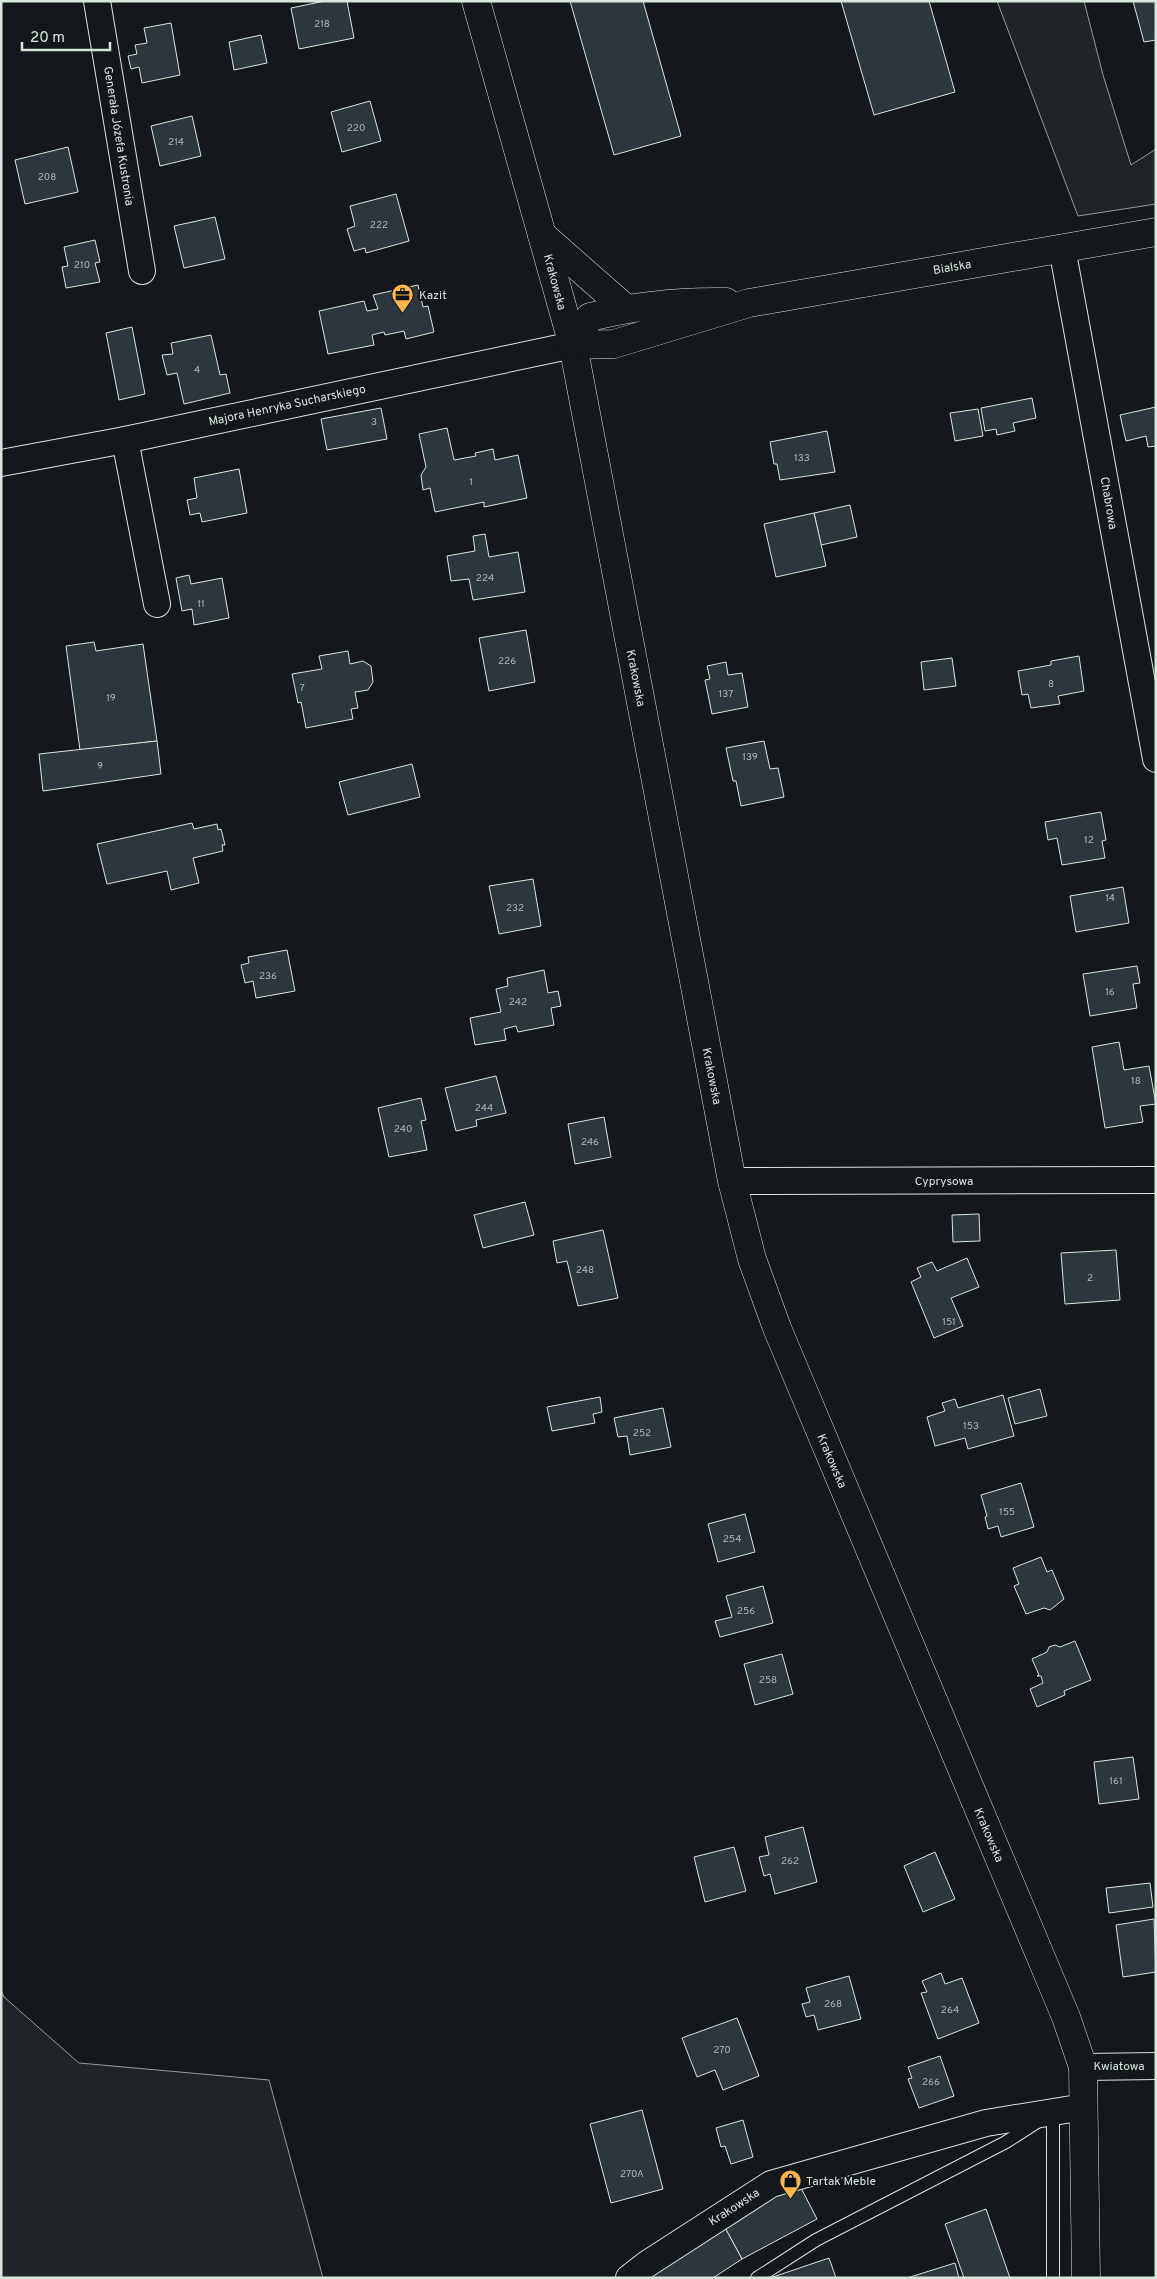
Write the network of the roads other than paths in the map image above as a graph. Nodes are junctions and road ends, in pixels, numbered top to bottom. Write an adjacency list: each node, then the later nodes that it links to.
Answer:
1 (97, 1): 6 (street, Generała Józefa Kustronia)
2 (476, 1): 4 (street, Krakowska)
3 (1156, 232): 5 (street, Bialska)
4 (542, 235): 8 (street); 10 (street, Krakowska)
5 (1062, 248): 7 (street, Bialska); 15 (street, Chabrowa)
6 (142, 271)
7 (749, 303): 8 (street, Bialska); 9 (street, Bialska)
8 (625, 308): 10 (street, Bialska)
9 (614, 344): 10 (street, Bialska); 11 (street, Bialska)
10 (573, 345): 11 (street, Krakowska); 12 (street, Majora Henryka Sucharskiego)
11 (579, 381): 16 (street, Krakowska)
12 (125, 440): 13 (street, Majora Henryka Sucharskiego); 14 (street)
13 (1, 463)
14 (157, 604)
15 (1156, 759)
16 (732, 1180): 17 (street, Cyprysowa); 18 (street, Krakowska)
17 (1156, 1180)
18 (1083, 2066): 19 (street, Kwiatowa); 20 (street, Krakowska)
19 (1156, 2066)
20 (1084, 2107): 21 (street, Krakowska); 25 (street, Krakowska)
21 (1053, 2111): 22 (street, Krakowska); 23 (lane); 24 (lane)
22 (629, 2278)
23 (757, 2278)
24 (1053, 2278)
25 (1086, 2278)

